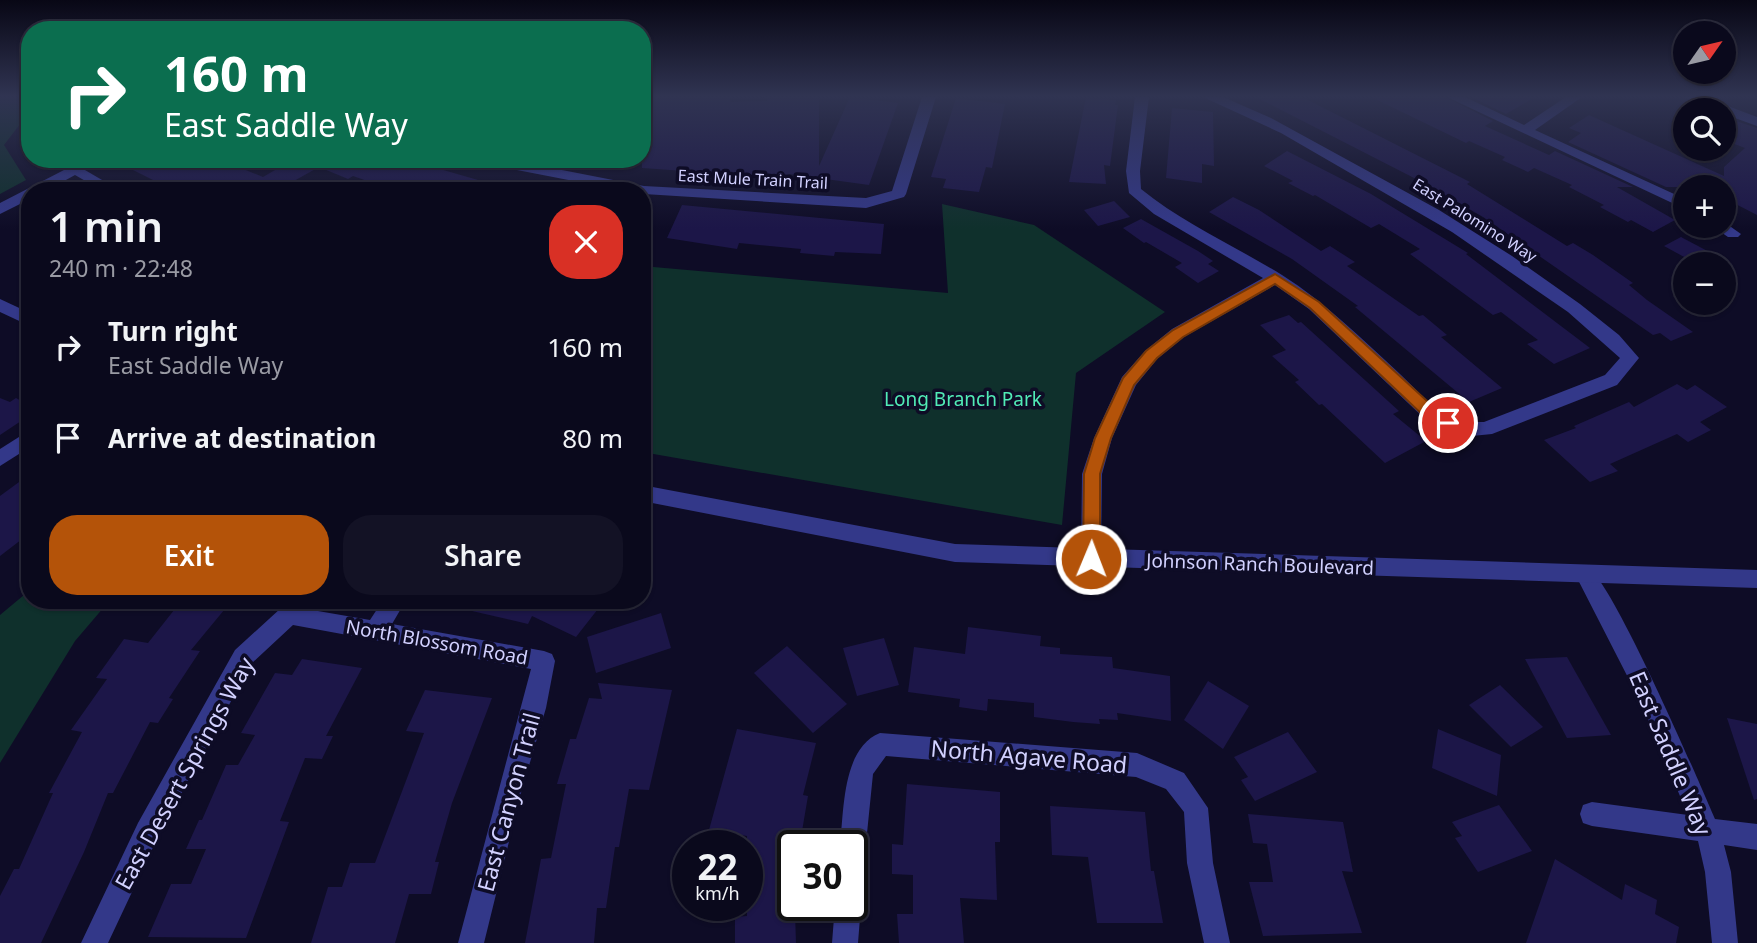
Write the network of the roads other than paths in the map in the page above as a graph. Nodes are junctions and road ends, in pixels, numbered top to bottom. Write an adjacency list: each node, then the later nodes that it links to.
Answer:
1 (915, 141): 11 (street, East Mule Train Trail)
2 (1137, 141): 15 (street)
3 (1304, 141): 15 (street, East Palomino Way)
4 (1552, 141): 13 (street)
5 (71, 168): 7 (street)
6 (525, 168): 10 (street, East Mule Train Trail)
7 (74, 170): 8 (street); 9 (street)
8 (51, 182)
9 (97, 182)
10 (594, 182)
11 (651, 192)
12 (21, 198): 14 (street)
13 (1673, 199)
14 (0, 209)
15 (1275, 278): 21 (street)
16 (0, 305): 17 (street)
17 (21, 316)
18 (21, 444): 19 (street)
19 (0, 459)
20 (651, 495): 21 (street, Johnson Ranch Boulevard)
21 (1091, 559): 22 (street, Johnson Ranch Boulevard)
22 (1585, 574): 23 (street, Johnson Ranch Boulevard); 29 (street, East Saddle Way)
23 (1757, 579)
24 (390, 609): 26 (street)
25 (289, 615): 26 (street, North Blossom Road); 33 (street, East Desert Springs Way)
26 (376, 630): 27 (street, North Blossom Road)
27 (544, 661): 34 (street, East Canyon Trail)
28 (1592, 814): 29 (street)
29 (1707, 829): 31 (street); 37 (street, East Saddle Way)
30 (854, 830): 36 (street, North Agave Road)
31 (1757, 838)
32 (847, 921): 35 (street)
33 (94, 943)
34 (471, 943)
35 (845, 943)
36 (1217, 943)
37 (1726, 943)

